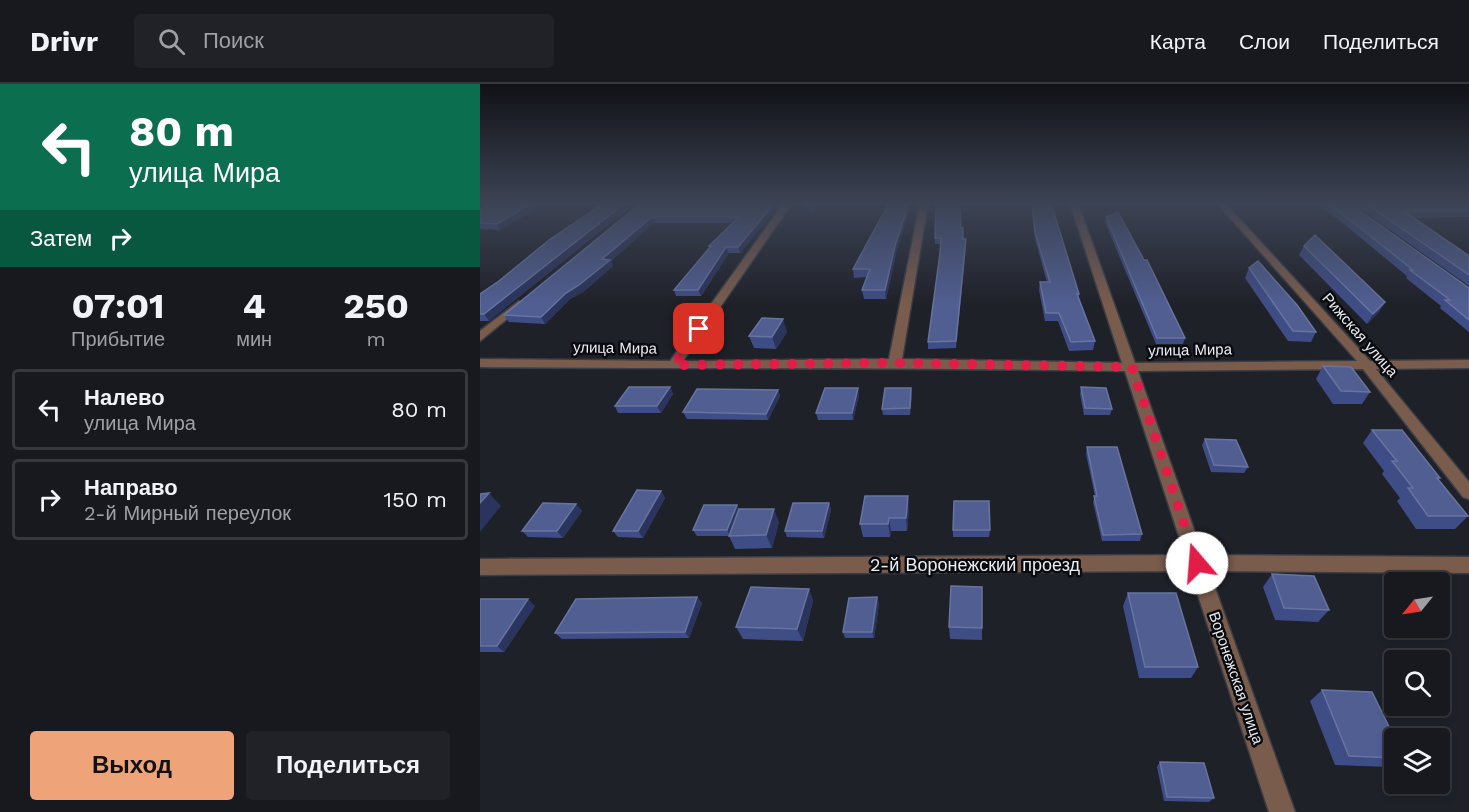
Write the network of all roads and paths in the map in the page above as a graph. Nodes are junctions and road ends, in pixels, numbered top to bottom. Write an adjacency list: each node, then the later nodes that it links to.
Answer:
1 (764, 237): 11 (street)
2 (918, 237): 8 (street)
3 (1086, 237): 12 (street, Воронежская улица)
4 (1252, 237): 9 (street, Рижская улица)
5 (525, 300): 6 (street)
6 (480, 337)
7 (480, 363): 11 (street, улица Мира)
8 (895, 363): 11 (street, улица Мира); 12 (street, улица Мира)
9 (1365, 363): 10 (street, улица Мира); 12 (street, улица Мира); 13 (street, Рижская улица)
10 (1469, 364)
11 (674, 365)
12 (1132, 367): 14 (street, Воронежская улица)
13 (1469, 494)
14 (1197, 563): 15 (street, 2-й Воронежский проезд); 16 (street, 2-й Воронежский проезд); 17 (street, Воронежская улица)
15 (1469, 565)
16 (480, 567)
17 (1282, 812)

